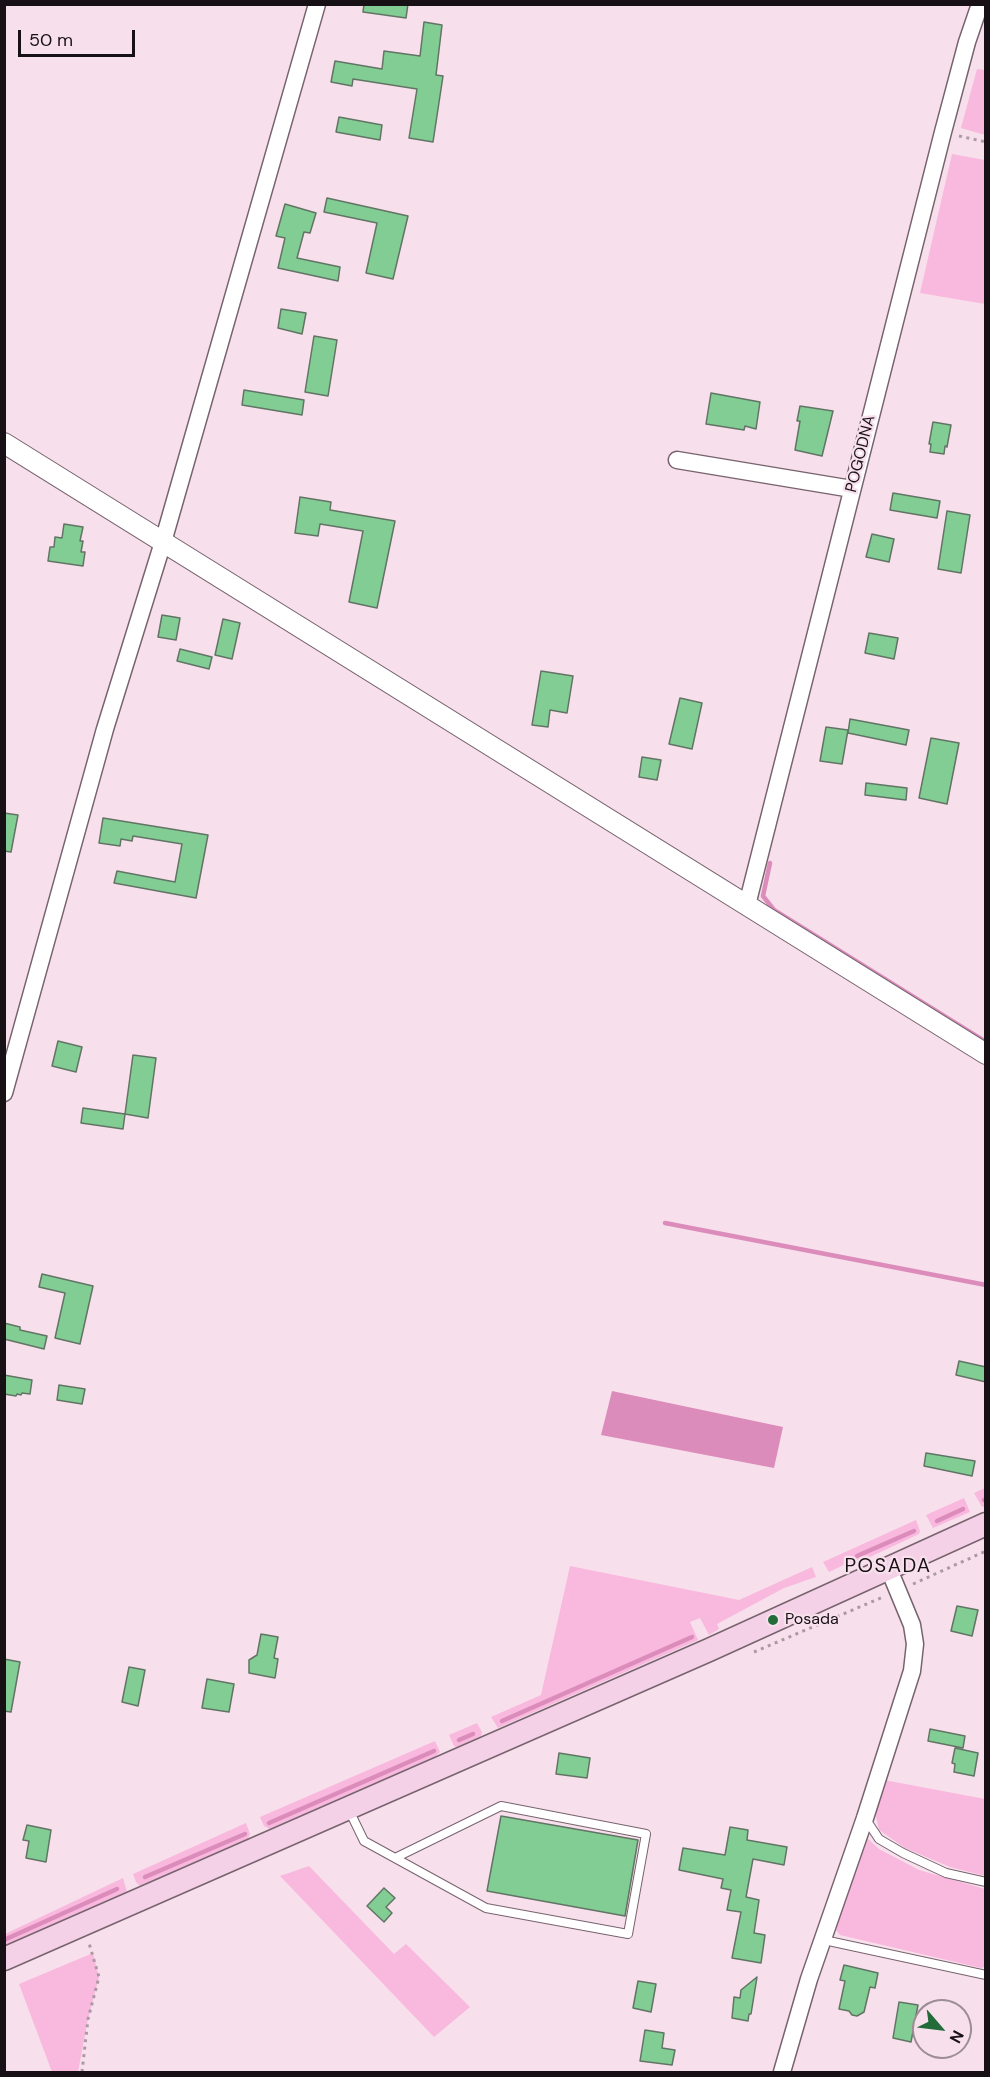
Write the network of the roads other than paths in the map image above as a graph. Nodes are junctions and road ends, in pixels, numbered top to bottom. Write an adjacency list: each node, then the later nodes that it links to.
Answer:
1 (317, 4): 6 (street)
2 (980, 4): 5 (street, POGODNA)
3 (4, 443): 6 (street)
4 (678, 460): 5 (street)
5 (852, 489): 7 (street, POGODNA)
6 (163, 542): 7 (street); 9 (street)
7 (747, 905): 8 (street)
8 (986, 1054)
9 (4, 1093)
10 (986, 1524): 11 (main road)
11 (888, 1567): 12 (main road); 13 (street)
12 (348, 1808): 14 (lane); 17 (main road)
13 (865, 1818): 15 (lane); 16 (street)
14 (395, 1858): 14 (lane)
15 (986, 1882)
16 (824, 1940): 18 (lane); 19 (street)
17 (4, 1959)
18 (986, 1975)
19 (782, 2073)

